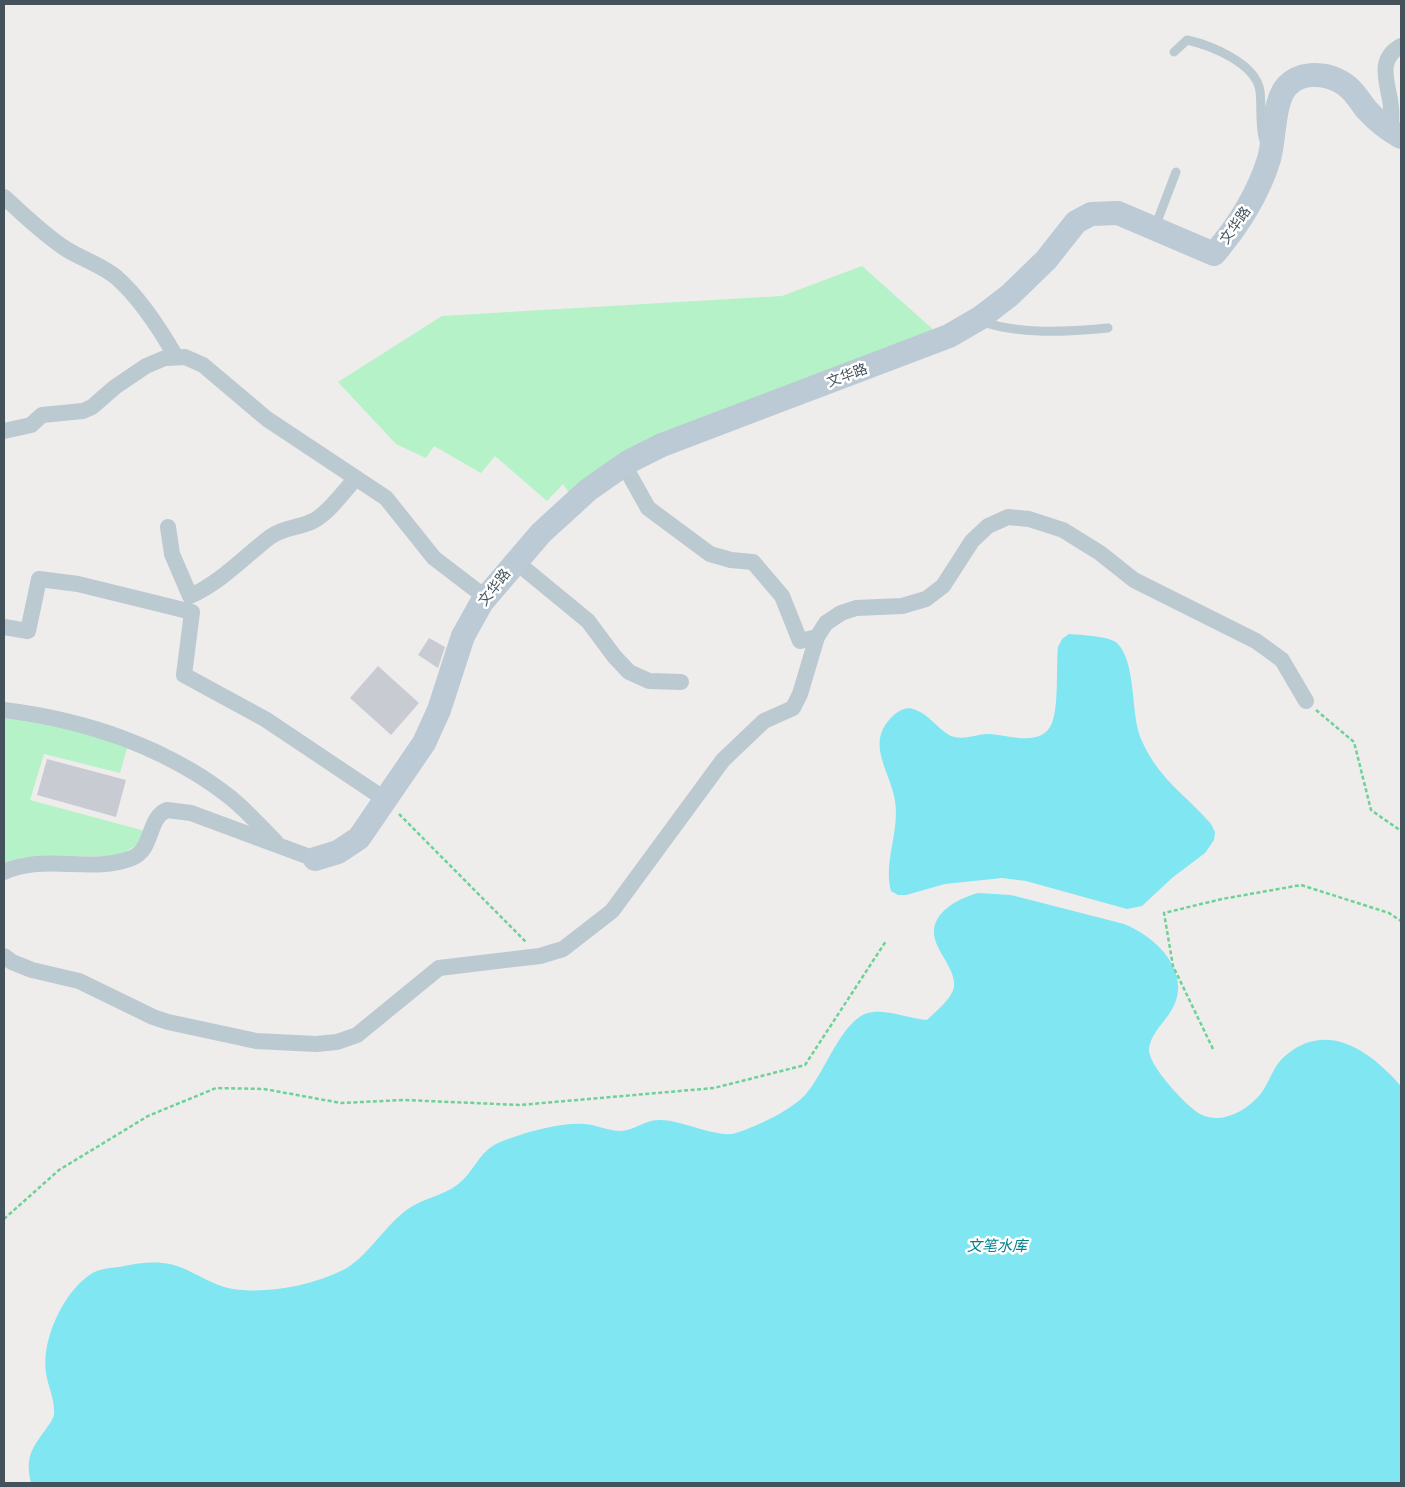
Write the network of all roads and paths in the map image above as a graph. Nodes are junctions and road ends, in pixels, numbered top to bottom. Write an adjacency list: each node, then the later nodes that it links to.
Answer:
1 (1401, 46): 3 (street)
2 (1174, 52): 4 (lane)
3 (1396, 135): 4 (street, 文华路)
4 (1269, 158): 7 (street, 文华路)
5 (1176, 172): 7 (lane)
6 (4, 197): 10 (street)
7 (1154, 228): 8 (street, 文华路)
8 (977, 320): 9 (lane); 12 (street, 文华路)
9 (1108, 328)
10 (176, 357): 11 (street); 13 (street)
11 (4, 431)
12 (624, 465): 15 (street, 文华路); 18 (street)
13 (356, 478): 14 (street); 16 (street)
14 (168, 527)
15 (515, 561): 16 (street, 文华路); 19 (street)
16 (485, 597): 22 (street, 文华路)
17 (4, 627): 22 (street)
18 (817, 637): 20 (street); 30 (street)
19 (681, 682)
20 (1306, 701): 23 (path)
21 (4, 710): 24 (street)
22 (386, 800): 25 (street, 文华路); 30 (path)
23 (1401, 830)
24 (280, 846): 25 (street); 26 (street)
25 (315, 858)
26 (4, 872)
27 (1401, 921): 31 (path)
28 (886, 941): 32 (path)
29 (4, 956): 30 (street)
30 (540, 956)
31 (1213, 1049)
32 (4, 1219)

